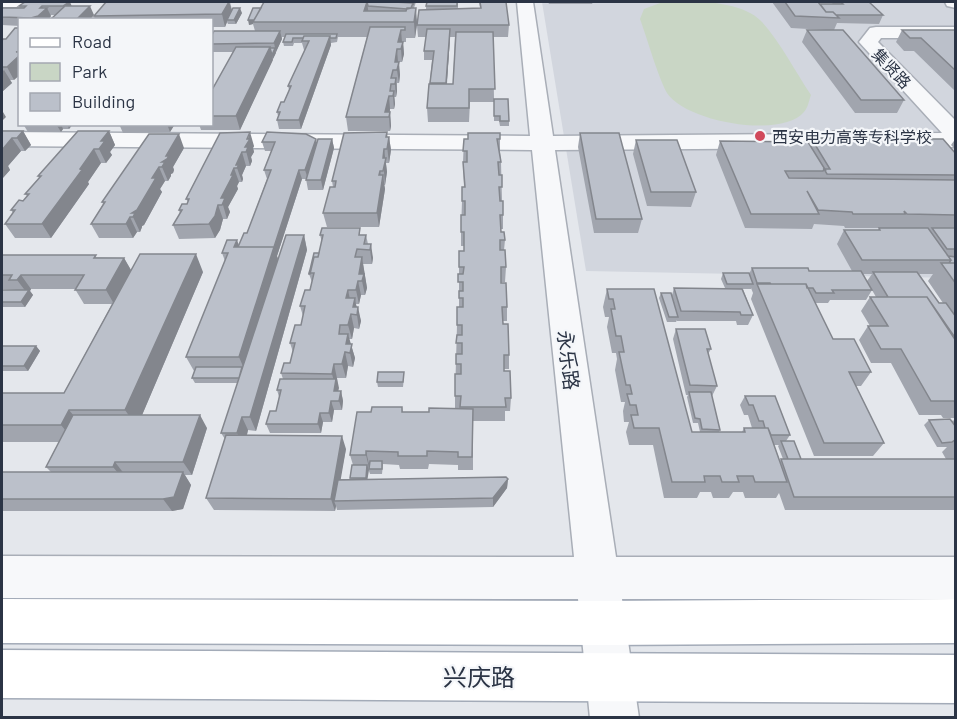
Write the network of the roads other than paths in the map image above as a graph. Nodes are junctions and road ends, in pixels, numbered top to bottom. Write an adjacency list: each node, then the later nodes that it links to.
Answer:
1 (2, 2): 2 (street)
2 (53, 2)
3 (525, 2): 8 (street, 永乐路)
4 (956, 33): 5 (street, 集贤路)
5 (956, 135)
6 (2, 139): 8 (street)
7 (956, 140): 8 (street)
8 (542, 143): 10 (street, 永乐路)
9 (2, 577): 10 (street)
10 (596, 578): 11 (street); 14 (street, 永乐路)
11 (956, 578)
12 (2, 621): 14 (main road)
13 (956, 621): 14 (main road)
14 (602, 623): 17 (street, 永乐路)
15 (2, 674): 17 (main road, 兴庆路)
16 (956, 679): 17 (main road, 兴庆路)
17 (612, 697)

